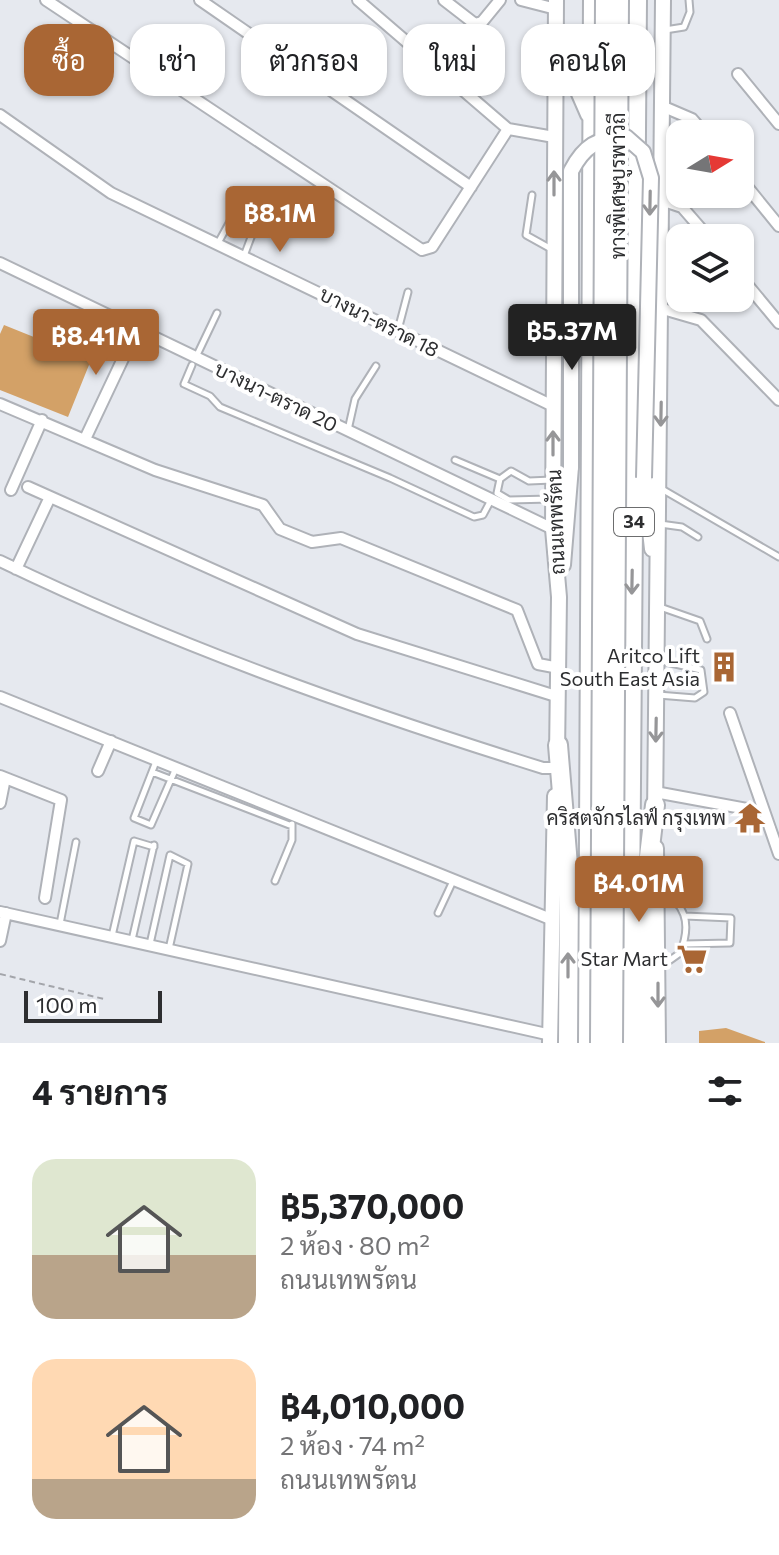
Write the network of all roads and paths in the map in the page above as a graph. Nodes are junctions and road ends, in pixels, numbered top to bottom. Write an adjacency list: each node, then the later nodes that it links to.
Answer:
1 (46, 0): 25 (street)
2 (200, 0): 25 (street)
3 (358, 0): 23 (street)
4 (444, 0): 5 (street)
5 (500, 0)
6 (521, 0): 13 (street)
7 (593, 0): 20 (highway, ถนนเทพรัตน / 34)
8 (605, 0): 116 (highway, ทางพิเศษบูรพาวิถี, bridge)
9 (619, 0): 117 (highway, ทางพิเศษบูรพาวิถี, bridge)
10 (637, 0): 83 (highway, 34, one-way to 83)
11 (663, 0): 14 (main road, 34)
12 (689, 0): 14 (lane)
13 (556, 4)
14 (664, 30): 18 (main road, 34)
15 (738, 74): 22 (street)
16 (555, 96): 24 (main road, ถนนเทพรัตน)
17 (582, 96): 20 (highway)
18 (664, 107): 21 (street); 28 (main road, 34)
19 (0, 115): 33 (street, บางนา-ตราด 18)
20 (592, 120): 76 (highway, ถนนเทพรัตน / 34)
21 (693, 120)
22 (779, 124)
23 (508, 129): 24 (street); 25 (street)
24 (554, 137): 34 (main road, ถนนเทพรัตน, one-way to 24)
25 (471, 187)
26 (532, 195): 34 (lane)
27 (754, 195): 32 (street)
28 (664, 201): 31 (street); 39 (main road, 34)
29 (233, 216): 33 (lane)
30 (256, 224): 35 (lane)
31 (697, 224)
32 (779, 226)
33 (218, 245): 35 (street, บางนา-ตราด 18)
34 (554, 250): 48 (main road, ถนนเทพรัตน)
35 (244, 256): 43 (street, บางนา-ตราด 18)
36 (0, 263): 42 (street, บางนา-ตราด 20)
37 (408, 292): 43 (lane)
38 (754, 293): 41 (street)
39 (663, 309): 46 (street); 56 (main road, 34, one-way to 56)
40 (217, 313): 44 (lane)
41 (779, 323)
42 (137, 329): 44 (street, บางนา-ตราด 20); 51 (street)
43 (398, 332): 48 (street, บางนา-ตราด 18)
44 (194, 362): 50 (street, บางนา-ตราด 20); 59 (lane)
45 (376, 366): 50 (lane)
46 (779, 400)
47 (0, 404): 49 (street)
48 (553, 406): 54 (main road, ถนนเทพรัตน, one-way to 48)
49 (42, 420): 51 (street); 57 (street)
50 (348, 431): 59 (street, บางนา-ตราด 20)
51 (85, 439): 72 (street)
52 (455, 460): 53 (lane)
53 (500, 479): 54 (lane); 60 (lane)
54 (553, 480): 60 (main road, ถนนเทพรัตน)
55 (28, 487): 58 (street)
56 (660, 488): 61 (main road, 34); 64 (lane)
57 (11, 490)
58 (50, 497): 66 (street); 75 (street)
59 (491, 500): 62 (street, บางนา-ตราด 20)
60 (553, 500): 62 (main road, ถนนเทพรัตน)
61 (659, 524): 63 (lane); 67 (main road, 34)
62 (553, 529): 68 (main road, ถนนเทพรัตน)
63 (698, 537)
64 (779, 557)
65 (0, 561): 66 (street)
66 (16, 569): 82 (street)
67 (658, 584): 68 (main road, one-way to 67, bridge); 69 (main road, 34)
68 (559, 597): 72 (main road, ถนนเทพรัตน)
69 (658, 606): 70 (lane); 71 (main road, 34)
70 (707, 639)
71 (657, 659): 73 (main road, 34); 73 (lane)
72 (559, 668): 75 (main road, ถนนเทพรัตน)
73 (656, 695): 88 (main road, 34, one-way to 88)
74 (0, 697): 78 (street)
75 (559, 697): 79 (main road, ถนนเทพรัตน)
76 (587, 713): 94 (highway); 115 (highway, ถนนเทพรัตน / 34)
77 (730, 713): 90 (street)
78 (111, 741): 80 (street); 84 (street)
79 (558, 745): 82 (main road, ถนนเทพรัตน); 94 (highway)
80 (157, 759): 81 (street); 85 (lane)
81 (176, 767): 87 (lane); 91 (street)
82 (555, 768): 103 (main road, ถนนเทพรัตน)
83 (630, 769): 99 (highway); 118 (highway, 34)
84 (98, 771)
85 (152, 772): 87 (lane); 87 (lane)
86 (3, 777): 89 (street); 98 (street)
87 (172, 779): 91 (lane)
88 (655, 798): 90 (street); 97 (main road, 34); 99 (highway)
89 (0, 803)
90 (764, 812): 93 (street)
91 (293, 820): 95 (lane); 96 (street)
92 (76, 842): 104 (lane)
93 (779, 854)
94 (569, 877): 114 (highway, one-way to 94)
95 (275, 881)
96 (453, 881): 101 (lane); 103 (street)
97 (658, 886): 102 (lane); 111 (main road, 34)
98 (45, 898)
99 (644, 899): 119 (highway)
100 (3, 913): 104 (street); 106 (street)
101 (438, 913)
102 (685, 916): 108 (lane); 108 (lane)
103 (553, 920): 114 (main road, ถนนเทพรัตน)
104 (59, 925): 105 (street)
105 (112, 937): 107 (street); 107 (lane)
106 (0, 941)
107 (131, 942): 109 (street)
108 (684, 944): 111 (lane)
109 (150, 946): 110 (street); 110 (lane)
110 (169, 950): 114 (street)
111 (658, 968): 120 (main road, 34, one-way to 120)
112 (0, 974): 113 (path)
113 (104, 999)
114 (556, 1040)
115 (588, 1043)
116 (600, 1043)
117 (613, 1043)
118 (629, 1043)
119 (643, 1043)
120 (658, 1043)

